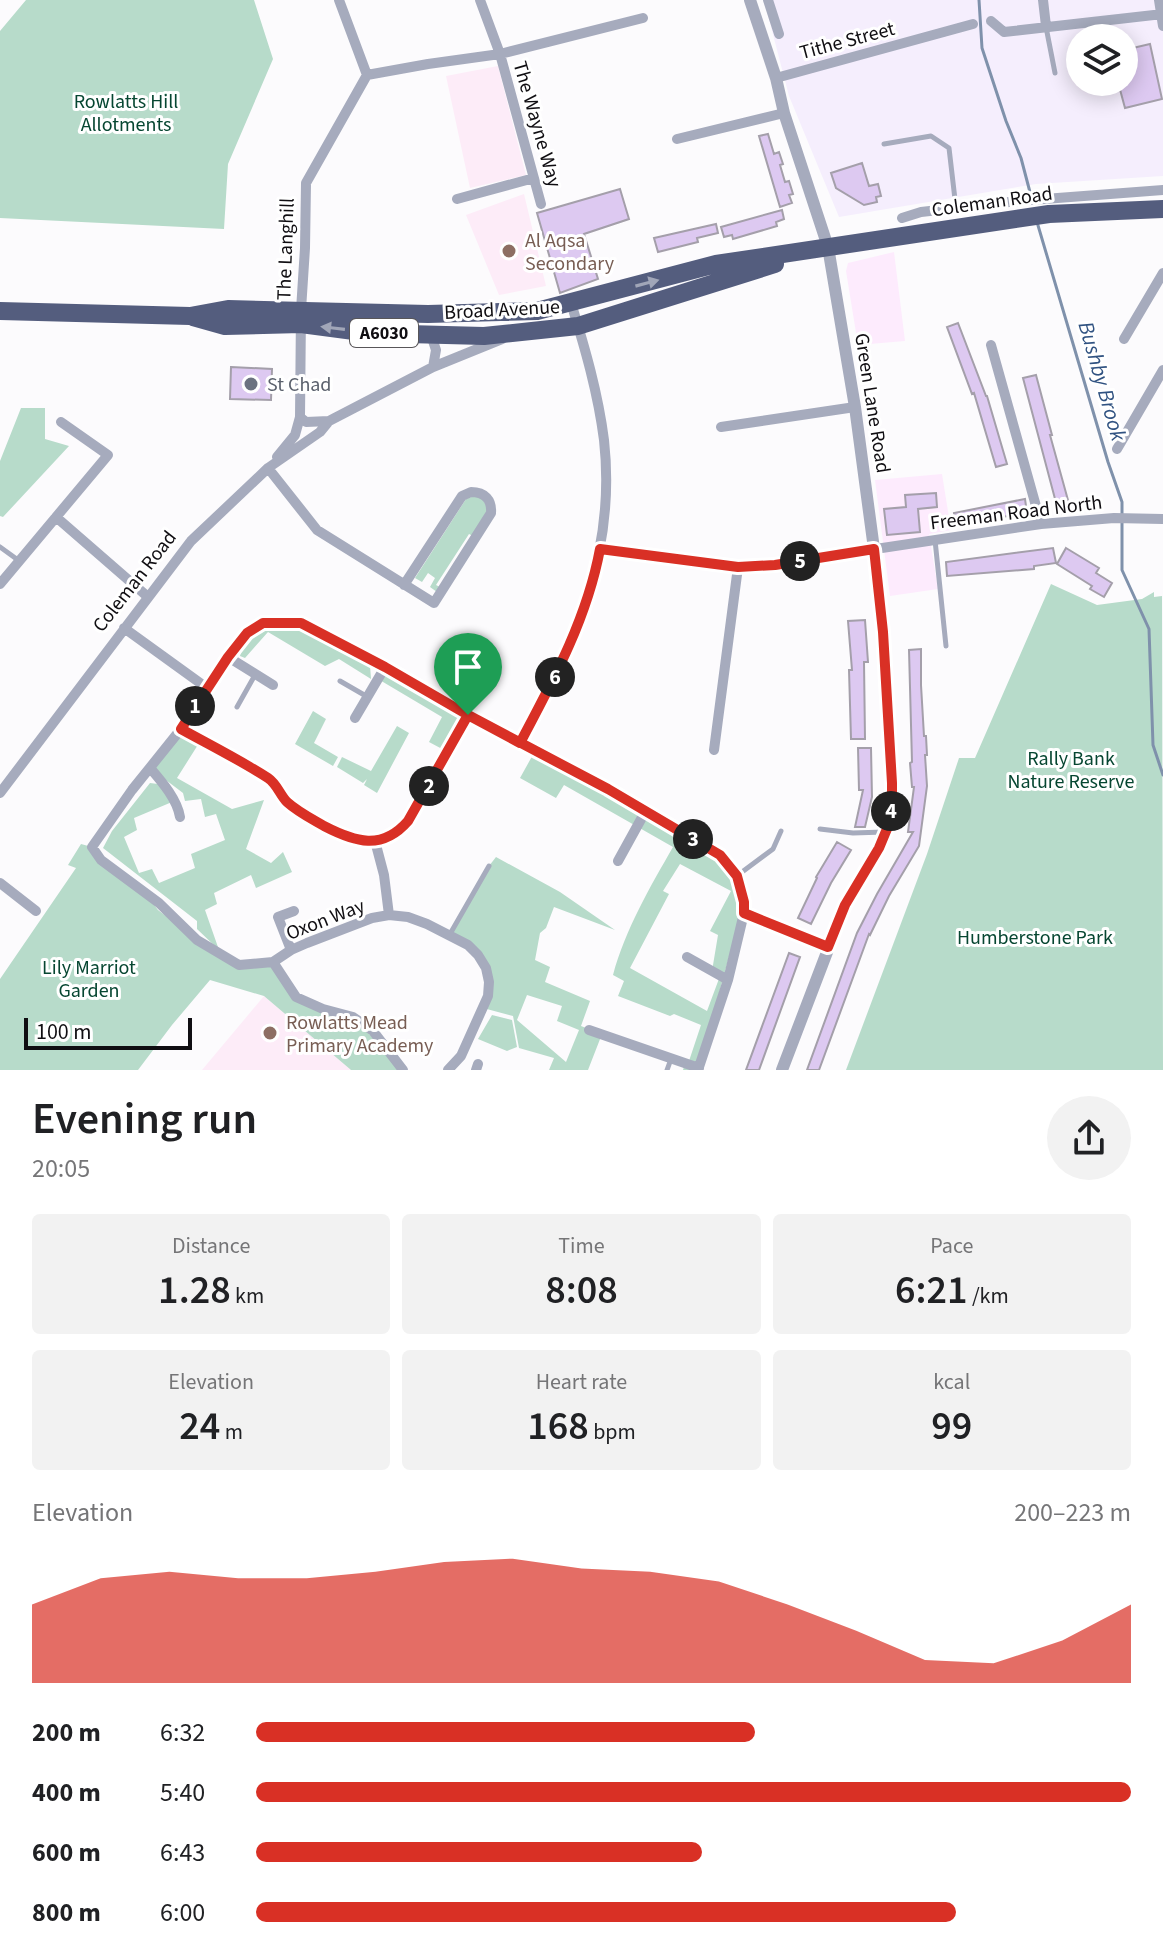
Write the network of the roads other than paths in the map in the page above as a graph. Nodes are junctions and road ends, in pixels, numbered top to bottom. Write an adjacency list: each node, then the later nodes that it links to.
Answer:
1 (339, 0): 16 (street)
2 (480, 0): 14 (street, The Wayne Way)
3 (750, 0): 17 (street, Green Lane Road)
4 (768, 0): 13 (street)
5 (1043, 0): 11 (street)
6 (1159, 0): 7 (street)
7 (1162, 14): 11 (street); 12 (street)
8 (643, 18): 14 (street)
9 (991, 21): 11 (street)
10 (973, 24): 17 (street, Tithe Street)
11 (1046, 26): 15 (lane)
12 (1163, 26)
13 (779, 34)
14 (500, 54): 16 (street); 21 (street, The Wayne Way)
15 (1055, 73)
16 (367, 75): 35 (street, The Langhill)
17 (776, 78): 18 (street, Green Lane Road)
18 (784, 113): 19 (street); 30 (street, Green Lane Road)
19 (677, 139)
20 (884, 144): 26 (lane)
21 (534, 178): 23 (street); 24 (street, The Wayne Way)
22 (1163, 190): 25 (street)
23 (457, 199)
24 (541, 204)
25 (1049, 206): 27 (highway, Coleman Road / A6030); 28 (highway, Coleman Road / A6030)
26 (956, 208): 28 (street); 29 (street)
27 (1163, 209)
28 (1016, 210): 30 (highway, Coleman Road / A6030)
29 (902, 218)
30 (828, 247): 32 (highway, Coleman Road / A6030, one-way to 30); 36 (highway, Coleman Road / A6030); 43 (street, Green Lane Road)
31 (1163, 273): 39 (street)
32 (571, 303): 34 (highway, Broad Avenue / A6030); 36 (street)
33 (0, 311): 35 (highway, Broad Avenue / A6030)
34 (428, 314): 35 (highway, Broad Avenue / A6030); 38 (street)
35 (301, 317): 38 (highway, Broad Avenue / A6030, one-way to 35); 44 (street, The Langhill)
36 (578, 326): 37 (highway, Broad Avenue / A6030); 55 (street)
37 (519, 333): 38 (highway, Broad Avenue / A6030); 41 (street, Coleman Road)
38 (431, 335): 41 (street)
39 (1124, 339)
40 (991, 345): 52 (street)
41 (433, 367): 45 (street, Coleman Road)
42 (1163, 370): 48 (street)
43 (855, 407): 47 (street); 56 (street, Green Lane Road)
44 (300, 417): 45 (street); 49 (street, The Langhill)
45 (329, 421): 49 (street, Coleman Road)
46 (61, 422): 50 (street)
47 (721, 427)
48 (1117, 449)
49 (268, 468): 60 (street); 61 (street, Coleman Road)
50 (56, 517): 57 (street); 61 (street)
51 (1159, 519): 52 (street, Freeman Road North)
52 (1041, 524): 53 (street, Freeman Road North)
53 (935, 540): 56 (street, Freeman Road North); 63 (lane)
54 (0, 547): 57 (lane)
55 (600, 549): 58 (street, Freeman Road North); 75 (street)
56 (874, 549): 58 (street, Freeman Road North); 81 (street, Green Lane Road)
57 (19, 561): 59 (street)
58 (738, 567): 76 (street)
59 (0, 584)
60 (404, 585): 60 (street)
61 (148, 597): 62 (street, Coleman Road)
62 (124, 628): 69 (street); 78 (street, Coleman Road)
63 (946, 646)
64 (228, 657): 65 (street); 66 (street); 69 (street)
65 (385, 667): 70 (street); 72 (street)
66 (255, 674): 68 (street); 71 (lane)
67 (340, 681): 70 (lane)
68 (273, 685)
69 (207, 688): 74 (street)
70 (367, 697): 73 (street)
71 (237, 707)
72 (468, 715): 75 (street); 84 (street)
73 (355, 718)
74 (181, 729): 77 (street); 84 (street)
75 (520, 743): 79 (street)
76 (714, 750)
77 (150, 768): 80 (street); 97 (street, Oxon Way)
78 (0, 793)
79 (645, 812): 85 (street); 87 (street)
80 (180, 817)
81 (887, 828): 82 (lane); 94 (street)
82 (820, 829)
83 (781, 831): 87 (lane)
84 (375, 841): 92 (street)
85 (618, 861)
86 (489, 866): 93 (lane)
87 (737, 876): 91 (street)
88 (0, 883): 89 (street)
89 (36, 911)
90 (294, 911): 95 (street)
91 (744, 913): 94 (street); 98 (street)
92 (389, 915): 93 (street, Oxon Way); 95 (street, Oxon Way)
93 (449, 935): 103 (street, Oxon Way)
94 (828, 947): 105 (street)
95 (291, 950): 97 (street, Oxon Way)
96 (687, 957): 98 (street)
97 (273, 962): 102 (street)
98 (728, 980): 101 (street)
99 (589, 1030): 100 (street)
100 (672, 1059): 101 (street); 104 (lane)
101 (698, 1069)
102 (403, 1070)
103 (448, 1070)
104 (667, 1070)
105 (782, 1070)

